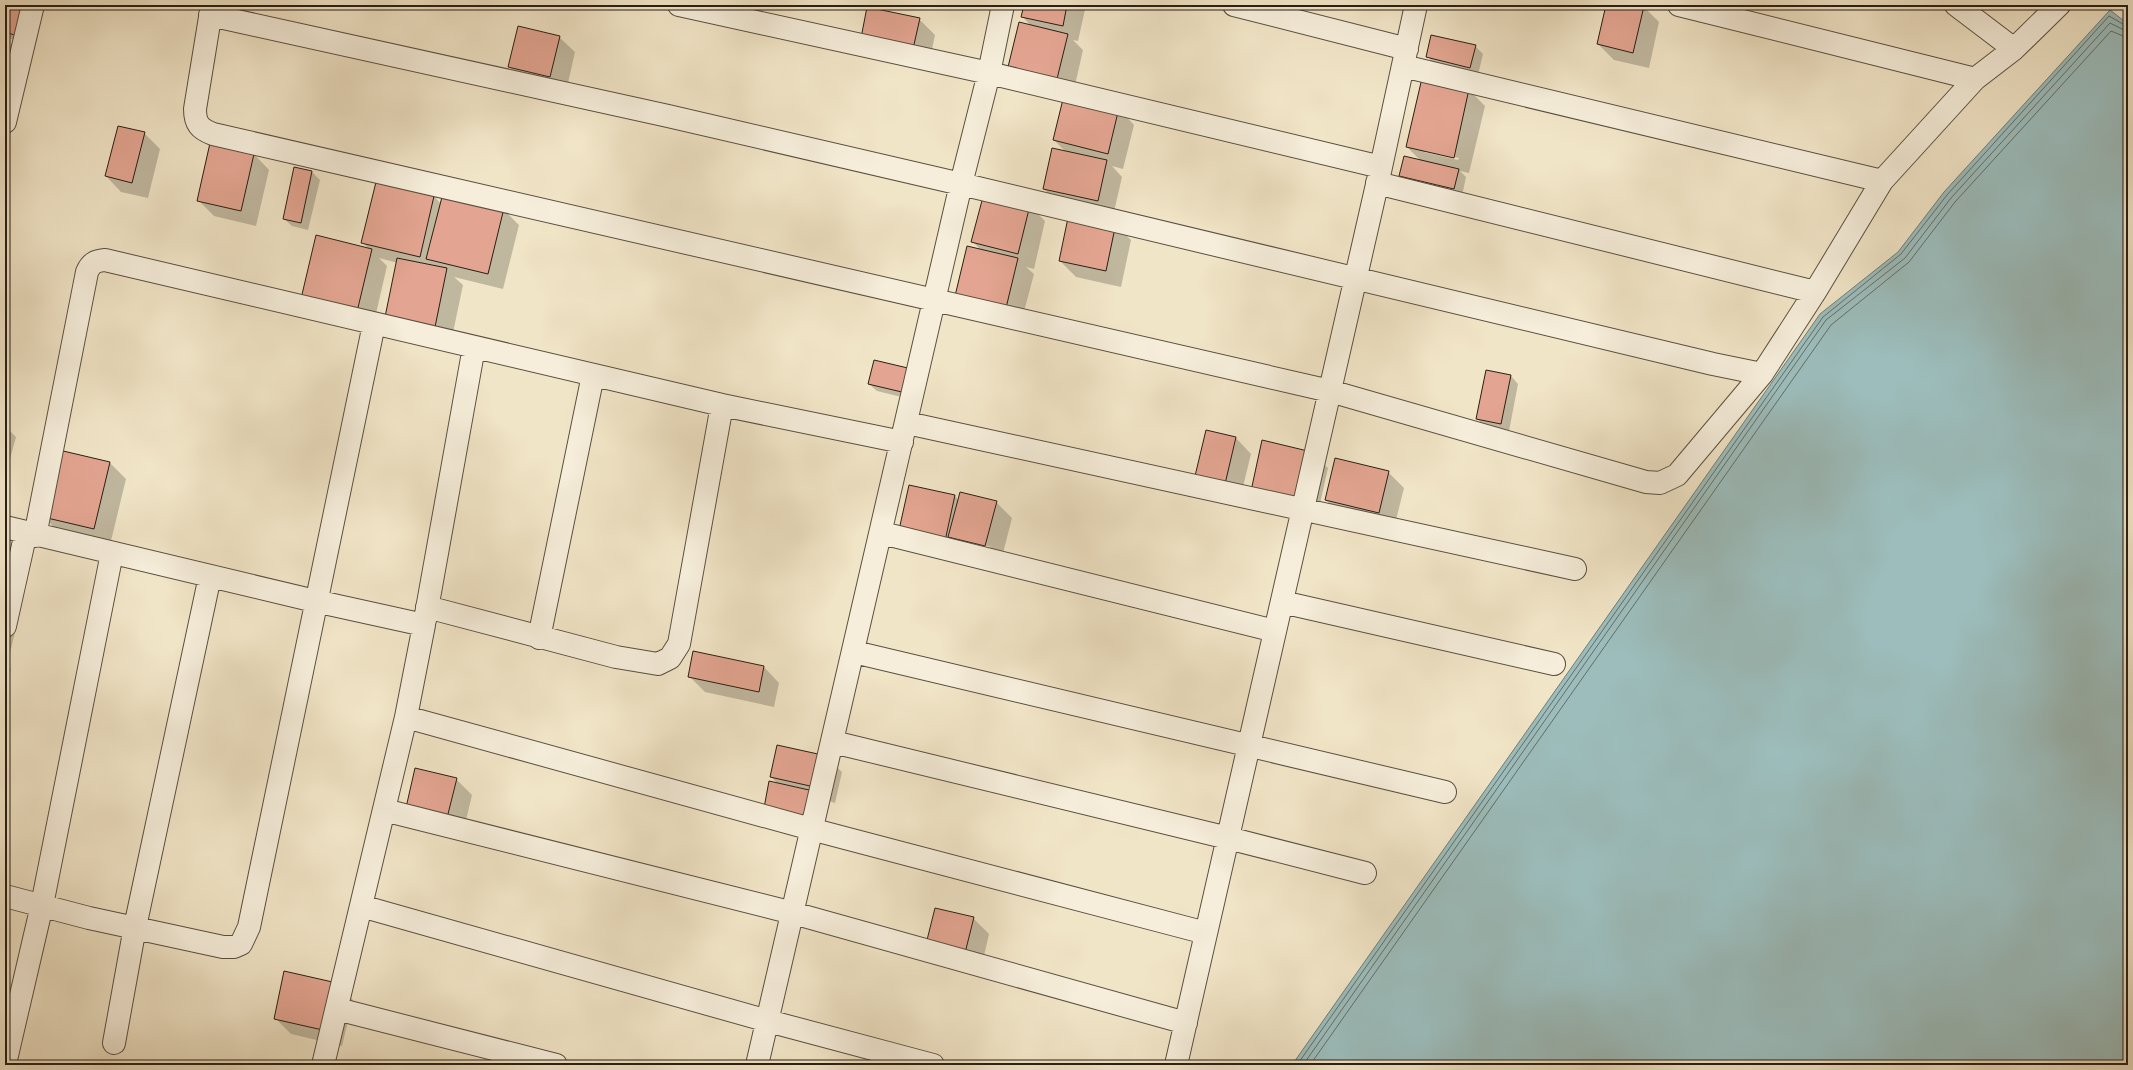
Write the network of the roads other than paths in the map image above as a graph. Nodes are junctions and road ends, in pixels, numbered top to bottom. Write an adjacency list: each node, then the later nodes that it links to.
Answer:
1 (33, 5): 14 (street)
2 (679, 5): 12 (street)
3 (1003, 5): 12 (street)
4 (1234, 5): 11 (street)
5 (1416, 5): 11 (street)
6 (1679, 5): 13 (street)
7 (1956, 5): 10 (street)
8 (2059, 5): 10 (street)
9 (211, 10): 17 (street); 20 (street)
10 (2014, 49): 13 (street)
11 (1405, 58): 15 (street); 16 (street)
12 (989, 73): 15 (street); 17 (street)
13 (1975, 79): 16 (street)
14 (5, 122)
15 (1379, 175): 18 (street); 19 (street)
16 (1882, 182): 19 (street)
17 (961, 184): 18 (street); 20 (street)
18 (1355, 278): 23 (street); 25 (street)
19 (1815, 292): 23 (street)
20 (935, 301): 25 (street); 27 (street)
21 (374, 324): 22 (street); 31 (street); 35 (street)
22 (474, 347): 24 (street); 37 (street)
23 (1762, 374): 25 (street)
24 (593, 375): 26 (street); 40 (street)
25 (1330, 391): 28 (street)
26 (722, 405): 27 (street); 40 (street)
27 (905, 433): 28 (street); 30 (street)
28 (1302, 511): 33 (street); 36 (street)
29 (5, 527): 31 (street)
30 (882, 533): 39 (street); 41 (street)
31 (31, 534): 32 (street); 38 (street)
32 (112, 554): 34 (street); 52 (street)
33 (1575, 569)
34 (210, 576): 35 (street); 55 (street)
35 (315, 602): 37 (street); 55 (street)
36 (1282, 602): 39 (street); 42 (street)
37 (426, 616): 40 (street); 43 (street)
38 (5, 626)
39 (1275, 631): 45 (street)
40 (539, 638)
41 (854, 652): 44 (street); 45 (street)
42 (1554, 664)
43 (406, 716): 47 (street); 48 (street)
44 (833, 742): 48 (street); 49 (street)
45 (1249, 747): 46 (street); 49 (street)
46 (1445, 792)
47 (384, 810): 53 (street); 54 (street)
48 (813, 829): 54 (street); 56 (street)
49 (1228, 838): 50 (street); 56 (street)
50 (1365, 873)
51 (5, 896): 52 (street)
52 (42, 905): 55 (street); 61 (street)
53 (361, 906): 57 (street); 58 (street)
54 (793, 913): 58 (street); 59 (street)
55 (135, 927): 60 (street)
56 (1206, 933): 59 (street)
57 (337, 1009): 62 (street); 63 (street)
58 (768, 1021): 64 (street); 65 (street)
59 (1186, 1023): 66 (street)
60 (114, 1043)
61 (5, 1064)
62 (323, 1065)
63 (556, 1065)
64 (757, 1065)
65 (933, 1065)
66 (1176, 1065)

